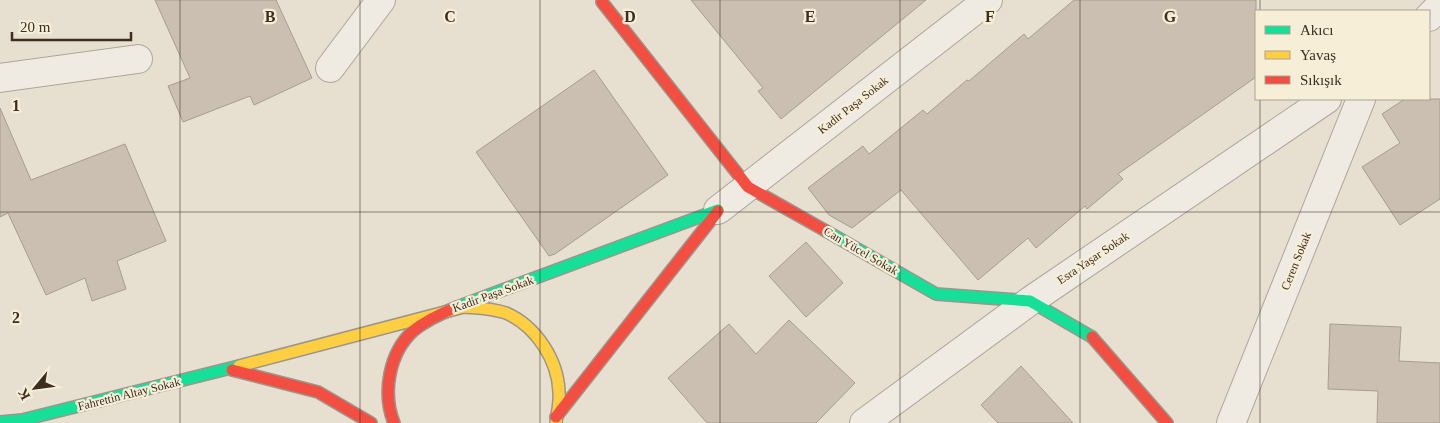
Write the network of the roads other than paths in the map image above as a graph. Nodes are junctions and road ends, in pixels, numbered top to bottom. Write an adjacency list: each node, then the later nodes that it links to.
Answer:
1 (380, 0): 7 (street)
2 (988, 0): 11 (street, Kadir Paşa Sokak)
3 (602, 2): 11 (street, Can Yücel Sokak)
4 (1440, 6): 5 (street)
5 (1430, 16)
6 (138, 59): 8 (street)
7 (330, 68)
8 (0, 78)
9 (1326, 100): 13 (street, Esra Yaşar Sokak)
10 (1361, 100): 22 (street, Ceren Sokak)
11 (748, 187): 12 (street, Kadir Paşa Sokak); 13 (street, Can Yücel Sokak)
12 (718, 210): 14 (street, Kadir Paşa Sokak); 16 (street, Kadir Paşa Sokak)
13 (1030, 301): 20 (street, Esra Yaşar Sokak); 21 (street, Can Yücel Sokak)
14 (437, 315): 15 (street, Fahrettin Altay Sokak); 16 (street); 19 (street)
15 (228, 369): 17 (street, Fahrettin Altay Sokak); 18 (street)
16 (555, 421)
17 (15, 422)
18 (371, 423)
19 (394, 423)
20 (864, 423)
21 (1167, 423)
22 (1231, 423)

